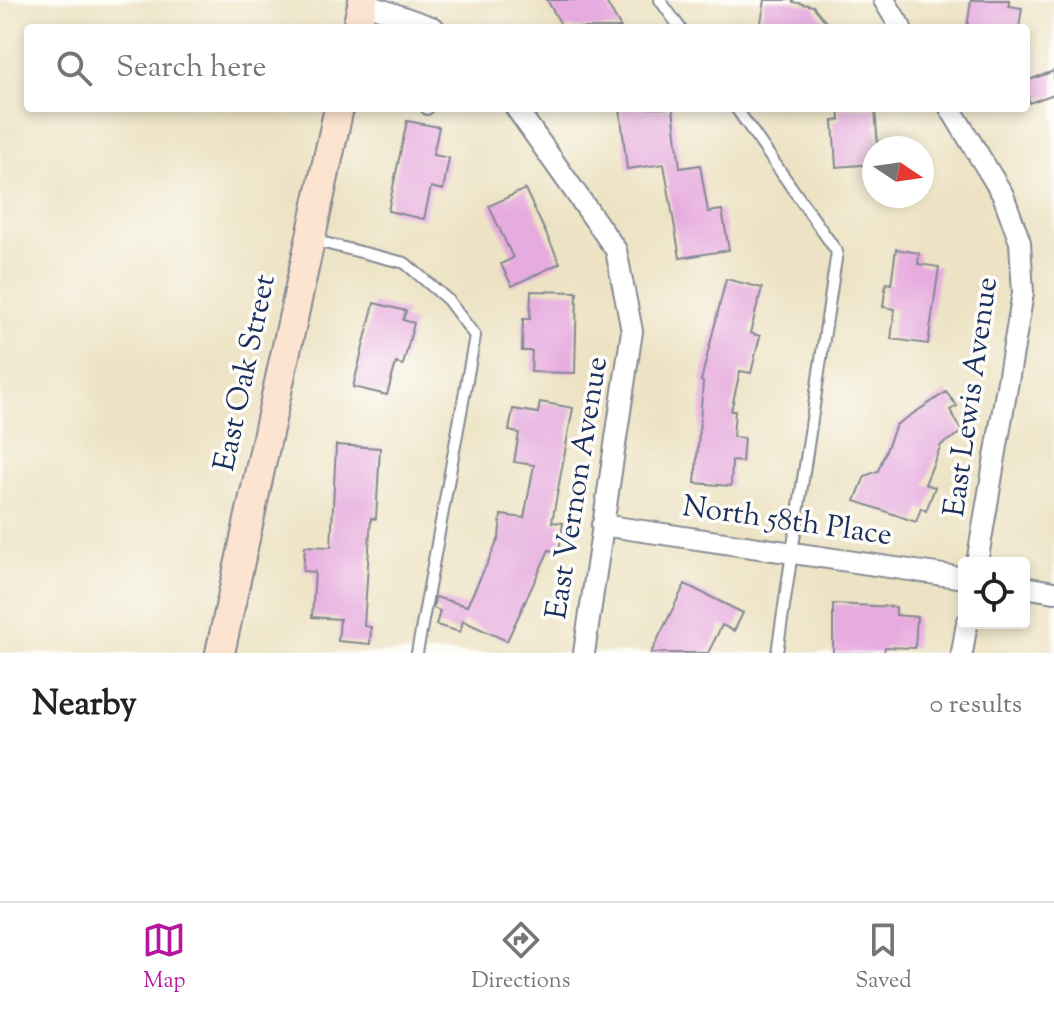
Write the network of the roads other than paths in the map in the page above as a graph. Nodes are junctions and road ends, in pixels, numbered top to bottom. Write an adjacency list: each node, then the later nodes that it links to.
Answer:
1 (660, 0): 5 (lane)
2 (884, 0): 6 (street)
3 (361, 10): 4 (street)
4 (418, 24)
5 (677, 24)
6 (899, 24)
7 (338, 112): 11 (street, East Oak Street)
8 (519, 112): 12 (street, East Vernon Avenue)
9 (739, 112): 13 (lane)
10 (952, 112): 14 (street, East Lewis Avenue)
11 (310, 240): 19 (street, East Oak Street); 20 (lane)
12 (602, 525): 13 (street, North 58th Place); 21 (street, East Vernon Avenue)
13 (793, 554): 15 (street, North 58th Place); 22 (lane)
14 (978, 557)
15 (958, 577)
16 (1030, 588): 17 (street)
17 (1054, 592)
18 (966, 629): 23 (street)
19 (220, 653)
20 (417, 653)
21 (584, 653)
22 (777, 653)
23 (962, 653)

